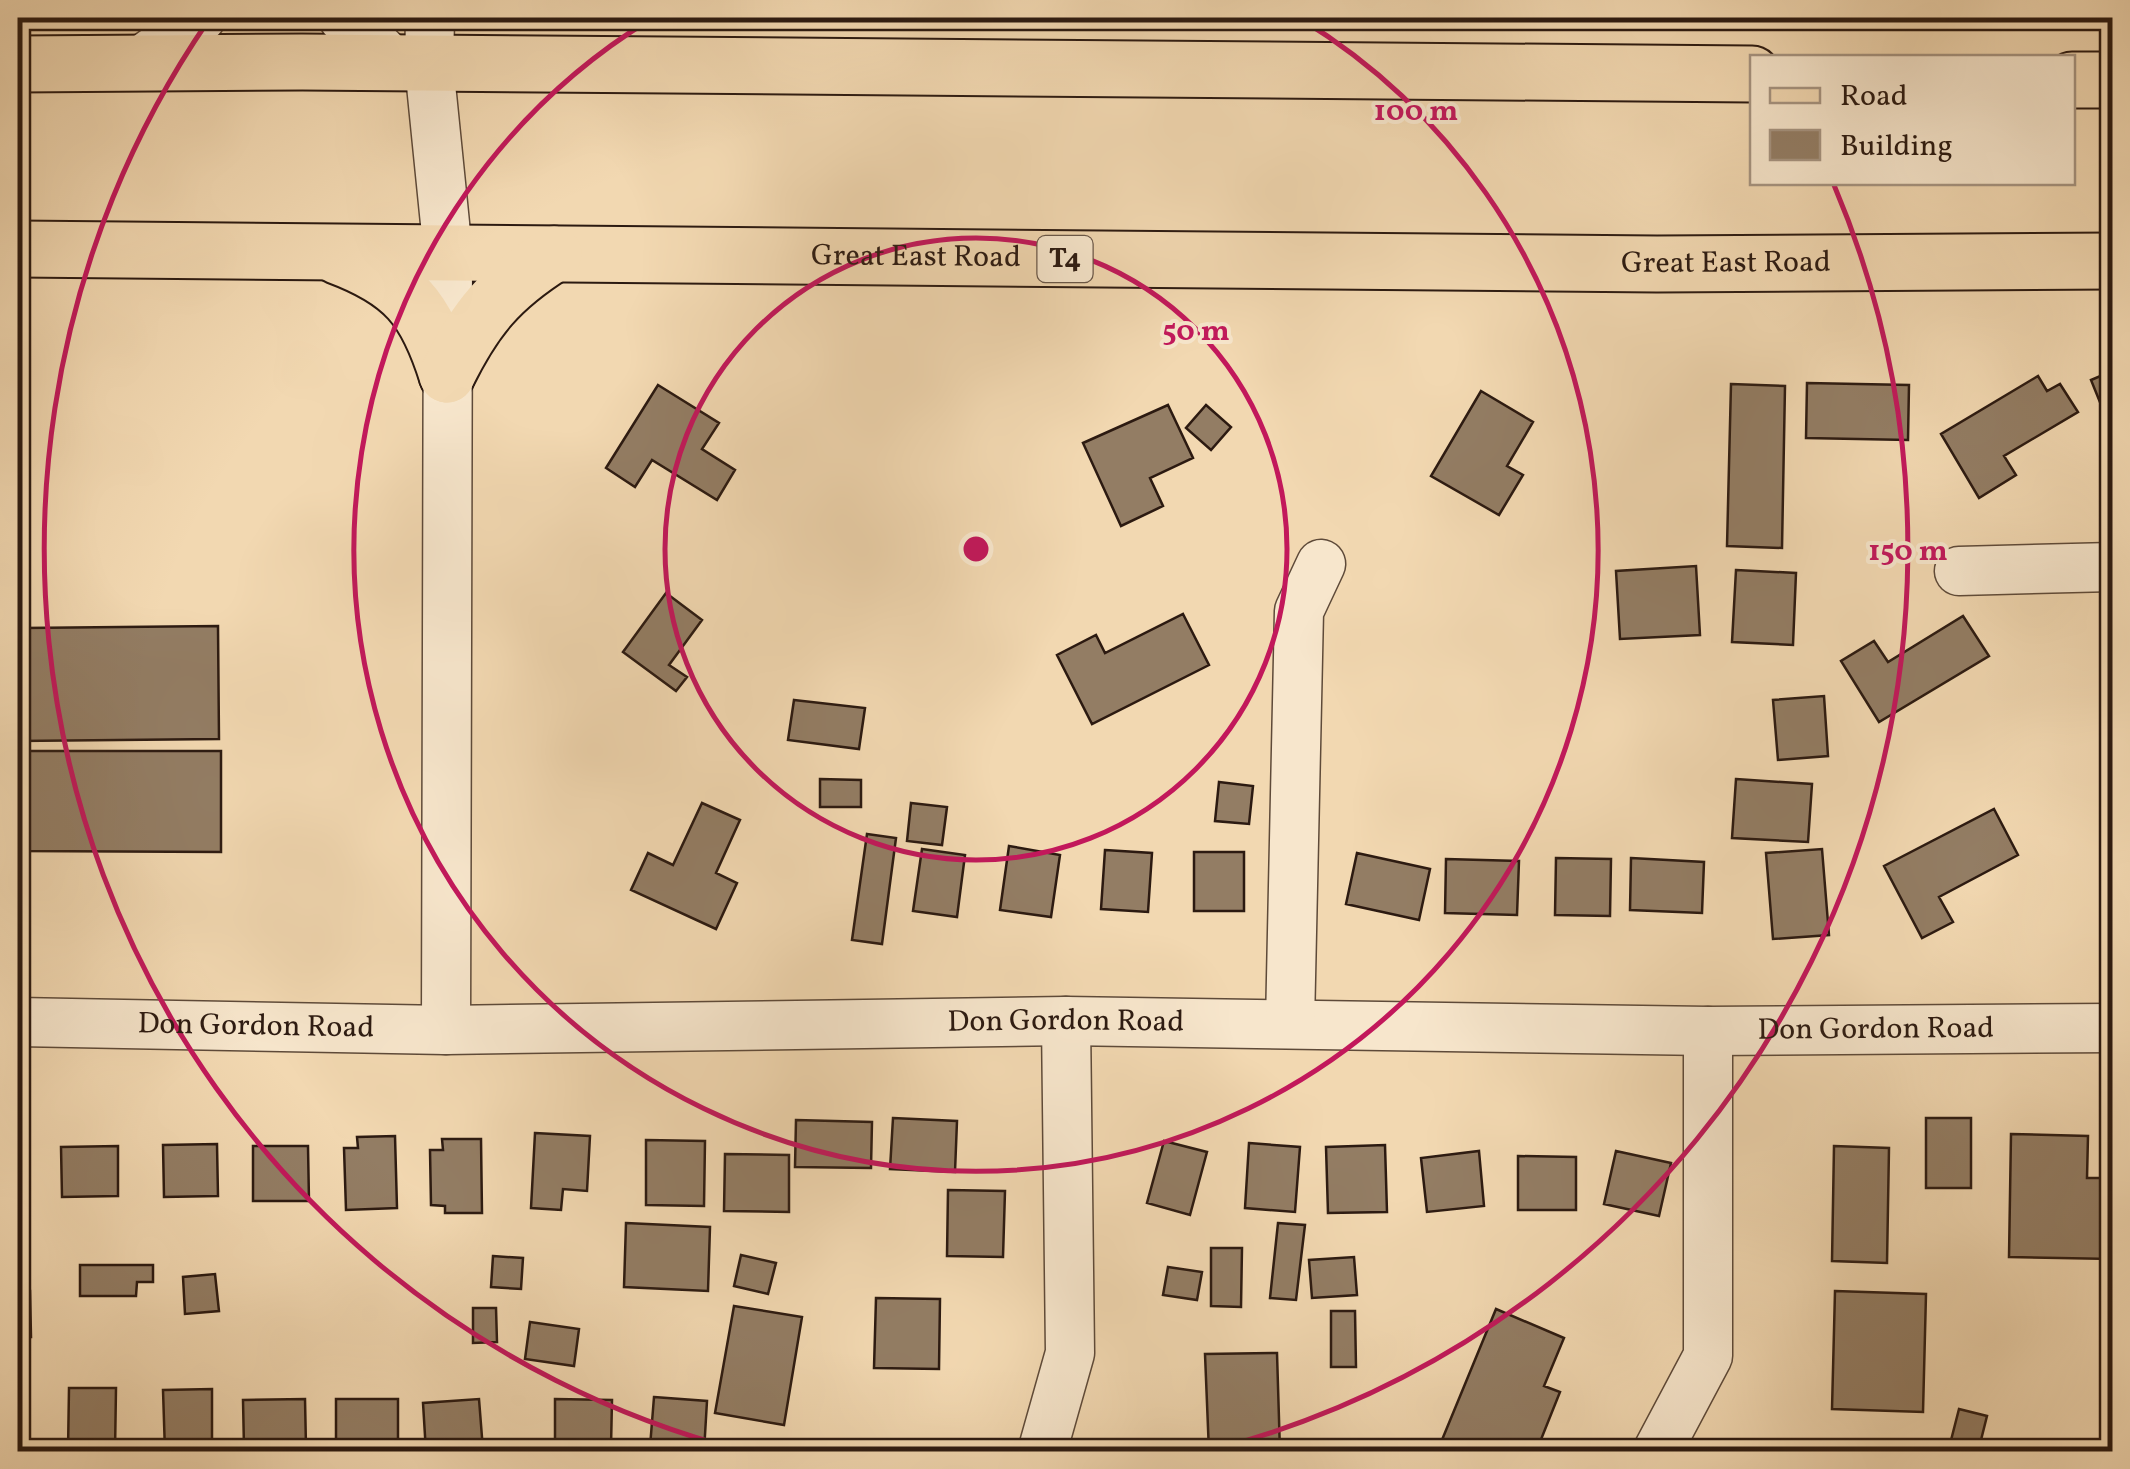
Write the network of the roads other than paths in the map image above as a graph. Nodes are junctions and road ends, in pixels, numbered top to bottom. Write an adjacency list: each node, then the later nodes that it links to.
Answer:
1 (200, 18): 5 (street)
2 (343, 18): 3 (street)
3 (418, 49): 5 (main road); 6 (main road); 11 (street)
4 (18, 64): 5 (main road)
5 (136, 64)
6 (1750, 74)
7 (2075, 80): 8 (main road)
8 (2112, 80)
9 (18, 249): 10 (main road, Great East Road / T4)
10 (328, 253): 11 (main road, Great East Road / T4); 14 (main road)
11 (448, 254): 12 (main road, Great East Road / T4); 14 (street)
12 (554, 254): 13 (main road, Great East Road / T4); 14 (main road)
13 (2112, 261)
14 (448, 375): 22 (street)
15 (1322, 564): 20 (street)
16 (2112, 568): 17 (street)
17 (1959, 571)
18 (1066, 1021): 20 (street, Don Gordon Road); 22 (street, Don Gordon Road); 24 (street)
19 (18, 1022): 22 (street, Don Gordon Road)
20 (1290, 1024): 23 (street, Don Gordon Road)
21 (2112, 1028): 23 (street, Don Gordon Road)
22 (446, 1030)
23 (1708, 1030): 25 (street)
24 (1042, 1452)
25 (1658, 1452)

